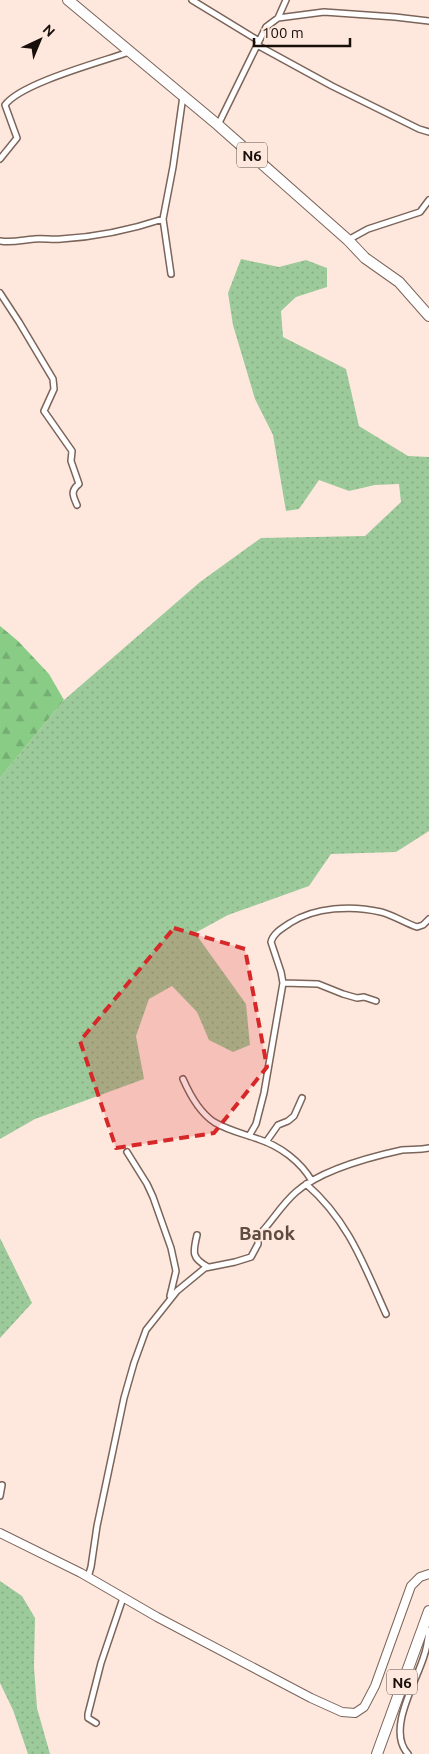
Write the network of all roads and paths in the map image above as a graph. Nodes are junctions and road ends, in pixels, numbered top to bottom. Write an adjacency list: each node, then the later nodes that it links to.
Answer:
1 (68, 0): 7 (highway, N6)
2 (192, 0): 6 (street)
3 (286, 0): 4 (street)
4 (278, 18): 5 (street); 6 (street)
5 (429, 21)
6 (258, 43): 9 (street); 10 (street)
7 (130, 52): 8 (highway, N6); 11 (street)
8 (183, 96): 9 (highway, N6); 13 (street)
9 (218, 125): 14 (highway, N6)
10 (429, 132)
11 (0, 159)
12 (429, 200): 14 (street)
13 (163, 219): 15 (street); 16 (street)
14 (348, 240): 18 (highway, N6)
15 (0, 242)
16 (171, 274)
17 (0, 293): 19 (street)
18 (429, 316)
19 (76, 505)
20 (429, 919): 21 (street)
21 (423, 925): 22 (street); 23 (street)
22 (429, 930)
23 (283, 983): 24 (street); 27 (street)
24 (376, 1001)
25 (184, 1079): 27 (street)
26 (302, 1098): 28 (street)
27 (249, 1136): 28 (street)
28 (266, 1142): 31 (street)
29 (429, 1148): 31 (street)
30 (127, 1152): 34 (street)
31 (309, 1183): 33 (street); 35 (street)
32 (197, 1235): 33 (street)
33 (208, 1267): 34 (street)
34 (168, 1301): 40 (street)
35 (386, 1314)
36 (2, 1485): 37 (street)
37 (0, 1496)
38 (0, 1533): 40 (street)
39 (429, 1574): 41 (street)
40 (88, 1577): 41 (street)
41 (123, 1598): 44 (street)
42 (429, 1611): 45 (highway, N6)
43 (429, 1630): 46 (street)
44 (96, 1723)
45 (377, 1754)
46 (408, 1754)

